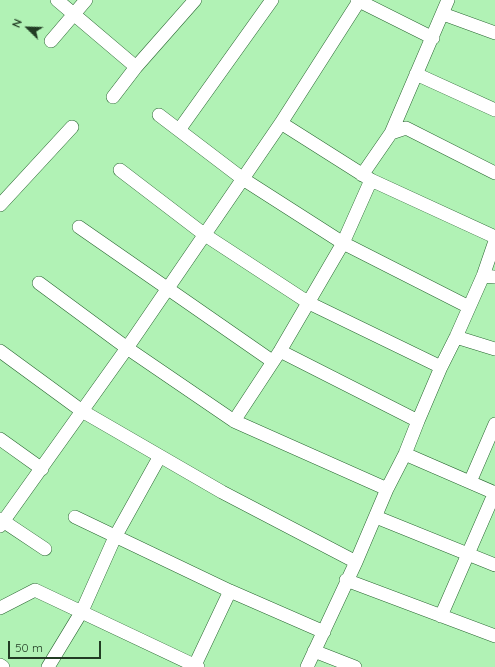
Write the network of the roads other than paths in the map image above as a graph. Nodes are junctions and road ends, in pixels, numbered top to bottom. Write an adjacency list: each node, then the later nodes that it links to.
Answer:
1 (57, 0): 8 (street)
2 (86, 0): 8 (street)
3 (272, 0): 19 (street)
4 (448, 0): 7 (street)
5 (358, 1): 10 (street); 17 (street)
6 (190, 2): 12 (street)
7 (443, 14): 9 (street); 10 (street)
8 (74, 15): 11 (street); 12 (street)
9 (495, 33)
10 (433, 38): 13 (street)
11 (51, 41)
12 (136, 67): 14 (street)
13 (416, 74): 15 (street); 20 (street)
14 (113, 97)
15 (495, 110)
16 (159, 115): 19 (street)
17 (281, 123): 23 (street); 24 (street)
18 (72, 127): 25 (street)
19 (179, 130): 24 (street)
20 (391, 133): 22 (street); 23 (street)
21 (120, 170): 27 (street)
22 (495, 173)
23 (367, 177): 28 (street); 30 (street)
24 (243, 179): 27 (street); 30 (street)
25 (0, 205)
26 (79, 226): 33 (street)
27 (204, 234): 33 (street); 34 (street)
28 (495, 238)
29 (495, 241): 31 (street)
30 (343, 243): 34 (street); 35 (street)
31 (489, 276): 35 (street)
32 (40, 283): 37 (street)
33 (167, 289): 37 (street); 40 (street)
34 (309, 303): 40 (street); 41 (street)
35 (469, 306): 36 (street)
36 (456, 337): 38 (street); 41 (street)
37 (127, 348): 42 (street); 43 (street)
38 (495, 349)
39 (0, 351): 42 (street)
40 (276, 356): 43 (street); 44 (street)
41 (441, 367): 44 (street)
42 (82, 411): 48 (street); 49 (street)
43 (234, 421): 51 (street)
44 (418, 421): 47 (street)
45 (495, 424): 50 (street)
46 (0, 439): 49 (street)
47 (405, 454): 50 (street); 51 (street)
48 (160, 456): 56 (street); 59 (street)
49 (42, 469): 55 (street)
50 (470, 482): 52 (street)
51 (387, 489): 54 (street)
52 (495, 492): 58 (street)
53 (75, 517): 56 (street)
54 (376, 517): 58 (street); 59 (street)
55 (1, 522): 57 (street)
56 (115, 537): 62 (street); 64 (street)
57 (45, 549)
58 (469, 555): 60 (street); 65 (street)
59 (356, 562): 61 (street)
60 (495, 566)
61 (346, 580): 65 (street); 66 (street)
62 (230, 592): 66 (street); 70 (street)
63 (2, 609): 64 (street)
64 (82, 611): 70 (street); 72 (street)
65 (441, 616): 67 (street)
66 (324, 632): 68 (street)
67 (495, 636)
68 (314, 651): 73 (street); 74 (street)
69 (0, 665): 71 (street)
70 (197, 666)
71 (4, 667)
72 (48, 667)
73 (307, 667)
74 (355, 667)

